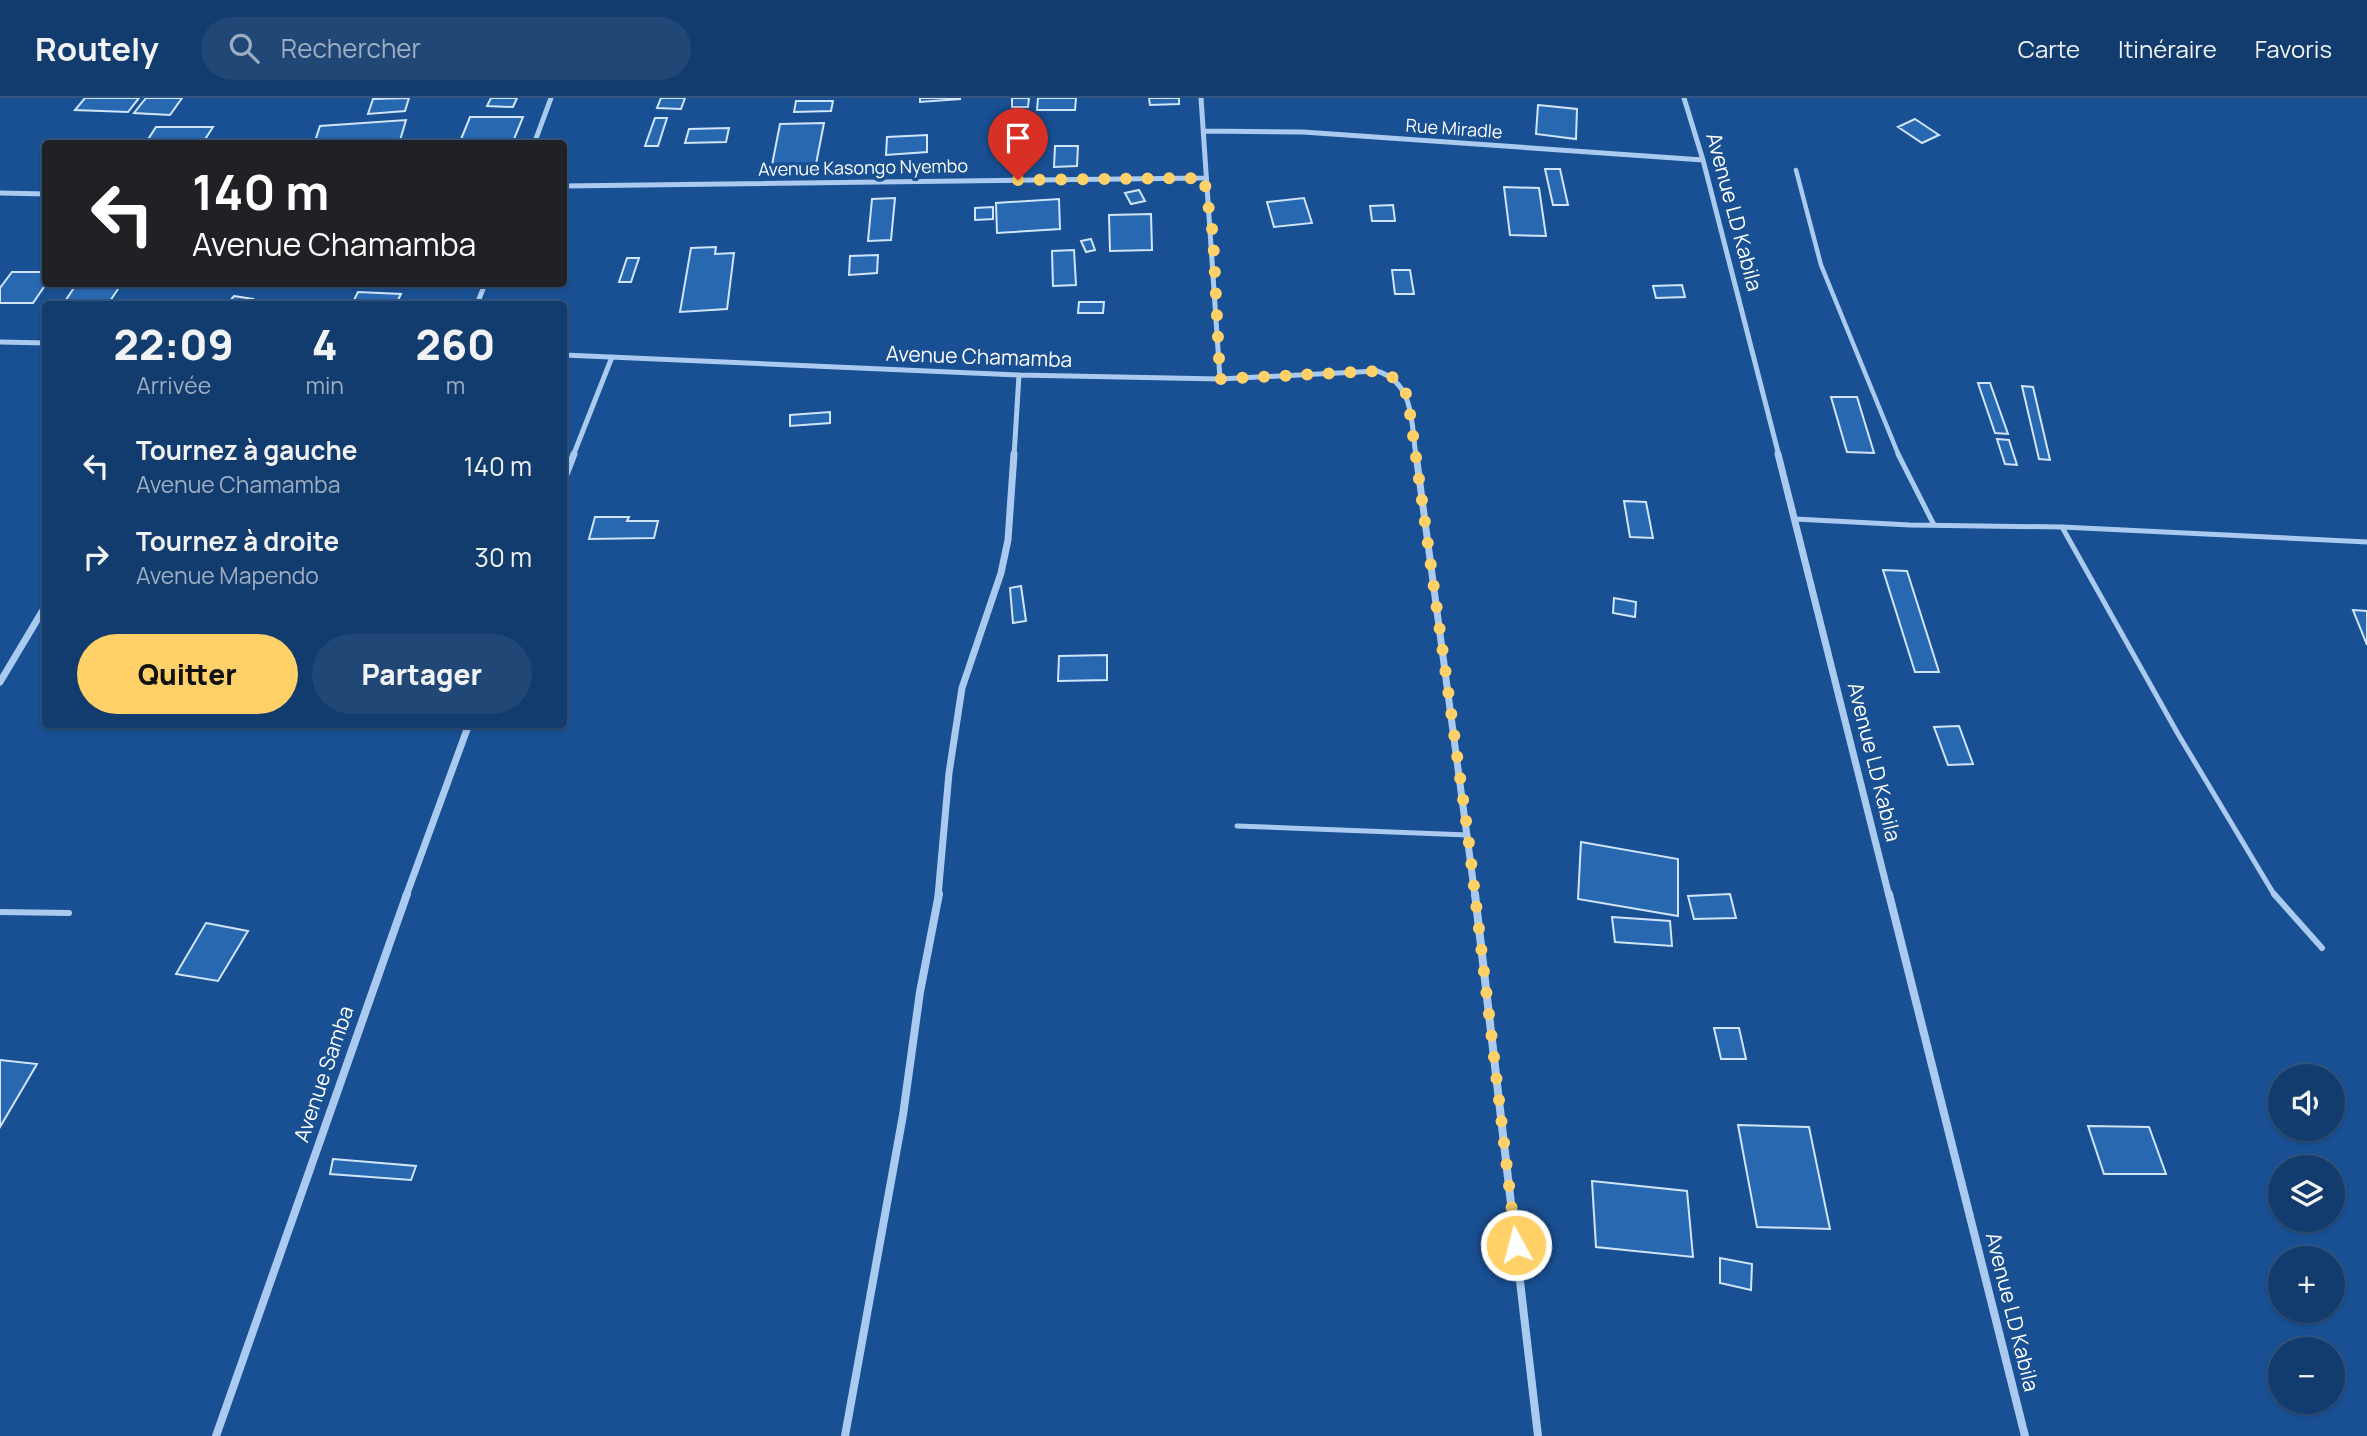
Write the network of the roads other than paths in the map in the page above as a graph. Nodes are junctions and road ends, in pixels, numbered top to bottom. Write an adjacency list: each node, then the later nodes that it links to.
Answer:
1 (551, 98): 5 (street)
2 (1201, 98): 4 (street)
3 (1684, 98): 6 (street, Avenue LD Kabila)
4 (1204, 131): 6 (street, Rue Miradle); 8 (street)
5 (535, 140)
6 (1703, 160): 19 (street, Avenue LD Kabila)
7 (1796, 170): 20 (lane)
8 (1204, 178): 9 (street, Avenue Kasongo Nyembo); 17 (street)
9 (567, 186)
10 (0, 193): 11 (street)
11 (42, 194)
12 (0, 342): 13 (street)
13 (42, 343)
14 (567, 355): 15 (street, Avenue Chamamba)
15 (612, 357): 16 (street, Avenue Chamamba); 18 (street)
16 (1019, 375): 17 (street, Avenue Chamamba); 32 (street)
17 (1220, 379): 27 (street, Avenue Chamamba)
18 (567, 472)
19 (1795, 519): 20 (lane); 34 (street, Avenue LD Kabila)
20 (1934, 525): 21 (lane)
21 (2062, 527): 22 (lane); 30 (lane)
22 (2367, 542)
23 (42, 612): 24 (street)
24 (0, 682)
25 (468, 728): 31 (street, Avenue Samba)
26 (1237, 826): 27 (lane)
27 (1468, 835): 33 (street)
28 (0, 912): 29 (lane)
29 (69, 913)
30 (2322, 948)
31 (216, 1436)
32 (845, 1436)
33 (1538, 1436)
34 (2025, 1436)

